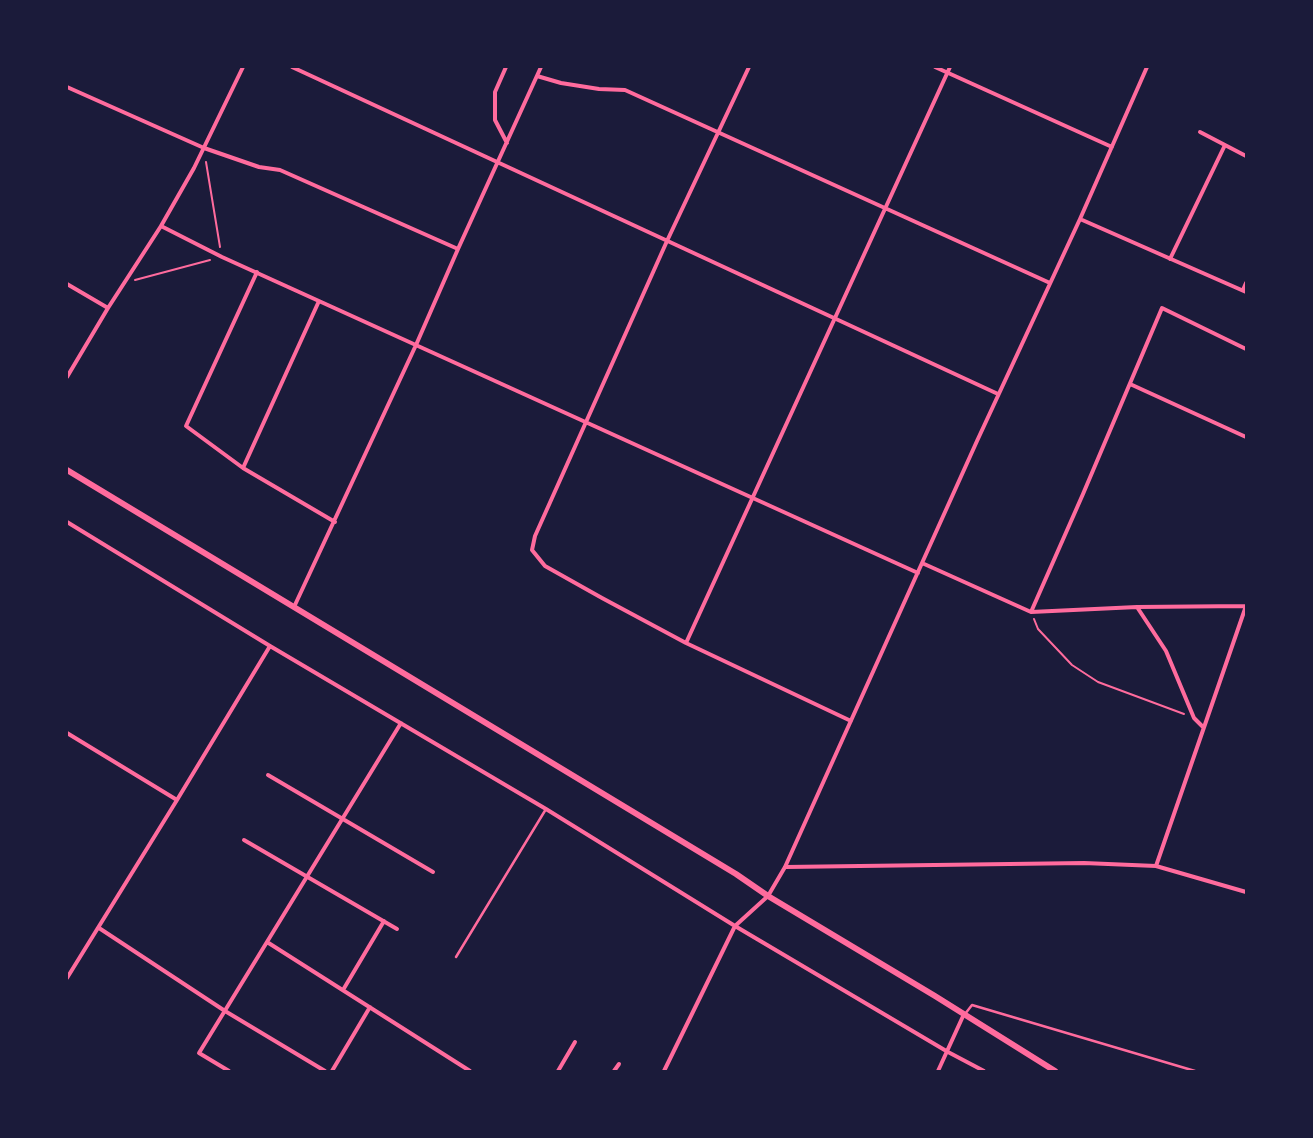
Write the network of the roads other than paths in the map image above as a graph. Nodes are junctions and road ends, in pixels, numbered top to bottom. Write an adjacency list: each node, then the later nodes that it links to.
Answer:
1 (243, 67): 17 (street)
2 (292, 67): 19 (street)
3 (506, 67): 14 (street)
4 (541, 67): 10 (street)
5 (749, 67): 12 (street)
6 (935, 67): 9 (street)
7 (950, 67): 9 (street)
8 (1147, 67): 16 (street)
9 (948, 73): 16 (street); 20 (street)
10 (537, 76): 12 (street); 14 (street)
11 (67, 87): 17 (street)
12 (718, 132): 20 (street); 23 (street)
13 (1200, 132): 15 (street)
14 (507, 143): 19 (street)
15 (1225, 145): 18 (street); 25 (street)
16 (1112, 147): 21 (street)
17 (204, 148): 22 (street); 24 (street)
18 (1246, 156)
19 (498, 162): 23 (street); 24 (street)
20 (885, 208): 27 (street); 33 (street)
21 (1080, 219): 25 (street); 27 (street)
22 (161, 226): 26 (street); 32 (street)
23 (667, 241): 33 (street); 39 (street)
24 (458, 249): 34 (street)
25 (1170, 259): 30 (street)
26 (257, 272): 31 (street); 41 (street)
27 (1050, 283): 38 (street)
28 (1246, 283): 30 (street)
29 (67, 284): 32 (street)
30 (1244, 291)
31 (319, 301): 34 (street); 41 (street)
32 (108, 308): 36 (street)
33 (834, 318): 38 (street); 43 (street)
34 (416, 345): 39 (street); 45 (street)
35 (1246, 349): 37 (street)
36 (67, 377)
37 (1130, 384): 40 (street); 51 (street)
38 (998, 394): 46 (street)
39 (587, 422): 43 (street); 52 (street)
40 (1246, 437)
41 (243, 468): 45 (street)
42 (67, 470): 49 (street)
43 (752, 497): 47 (street); 52 (street)
44 (67, 522): 53 (street)
45 (335, 522): 49 (street)
46 (922, 562): 47 (street); 51 (street)
47 (918, 573): 54 (street)
48 (1246, 606): 50 (street); 56 (street)
49 (294, 607): 68 (street)
50 (1137, 607): 51 (street); 56 (street)
51 (1031, 612)
52 (686, 643): 54 (street)
53 (270, 646): 55 (street); 59 (street)
54 (851, 721): 63 (street)
55 (401, 723): 60 (street); 61 (street)
56 (1203, 727): 64 (street)
57 (67, 733): 59 (street)
58 (268, 775): 61 (street)
59 (178, 800): 71 (street)
60 (546, 809): 70 (street); 74 (lane)
61 (342, 819): 65 (street); 66 (street)
62 (244, 840): 66 (street)
63 (785, 866): 64 (street); 68 (street)
64 (1156, 866): 67 (street)
65 (433, 872)
66 (307, 877): 69 (street); 73 (street)
67 (1246, 892)
68 (768, 896): 70 (street); 79 (street)
69 (384, 921): 72 (street); 76 (street)
70 (734, 926): 81 (street); 89 (street)
71 (99, 928): 75 (street); 78 (street)
72 (397, 928)
73 (267, 942): 76 (street); 78 (street)
74 (456, 957)
75 (67, 978)
76 (343, 990): 77 (street)
77 (370, 1007): 85 (street); 86 (street)
78 (225, 1011): 83 (street); 84 (street)
79 (964, 1014): 81 (street); 92 (street); 93 (lane)
80 (575, 1042): 87 (street)
81 (948, 1052): 90 (street); 91 (street)
82 (618, 1064): 88 (street)
83 (229, 1071)
84 (325, 1071)
85 (332, 1071)
86 (470, 1071)
87 (558, 1071)
88 (614, 1071)
89 (664, 1071)
90 (938, 1071)
91 (984, 1071)
92 (1055, 1071)
93 (1195, 1071)

